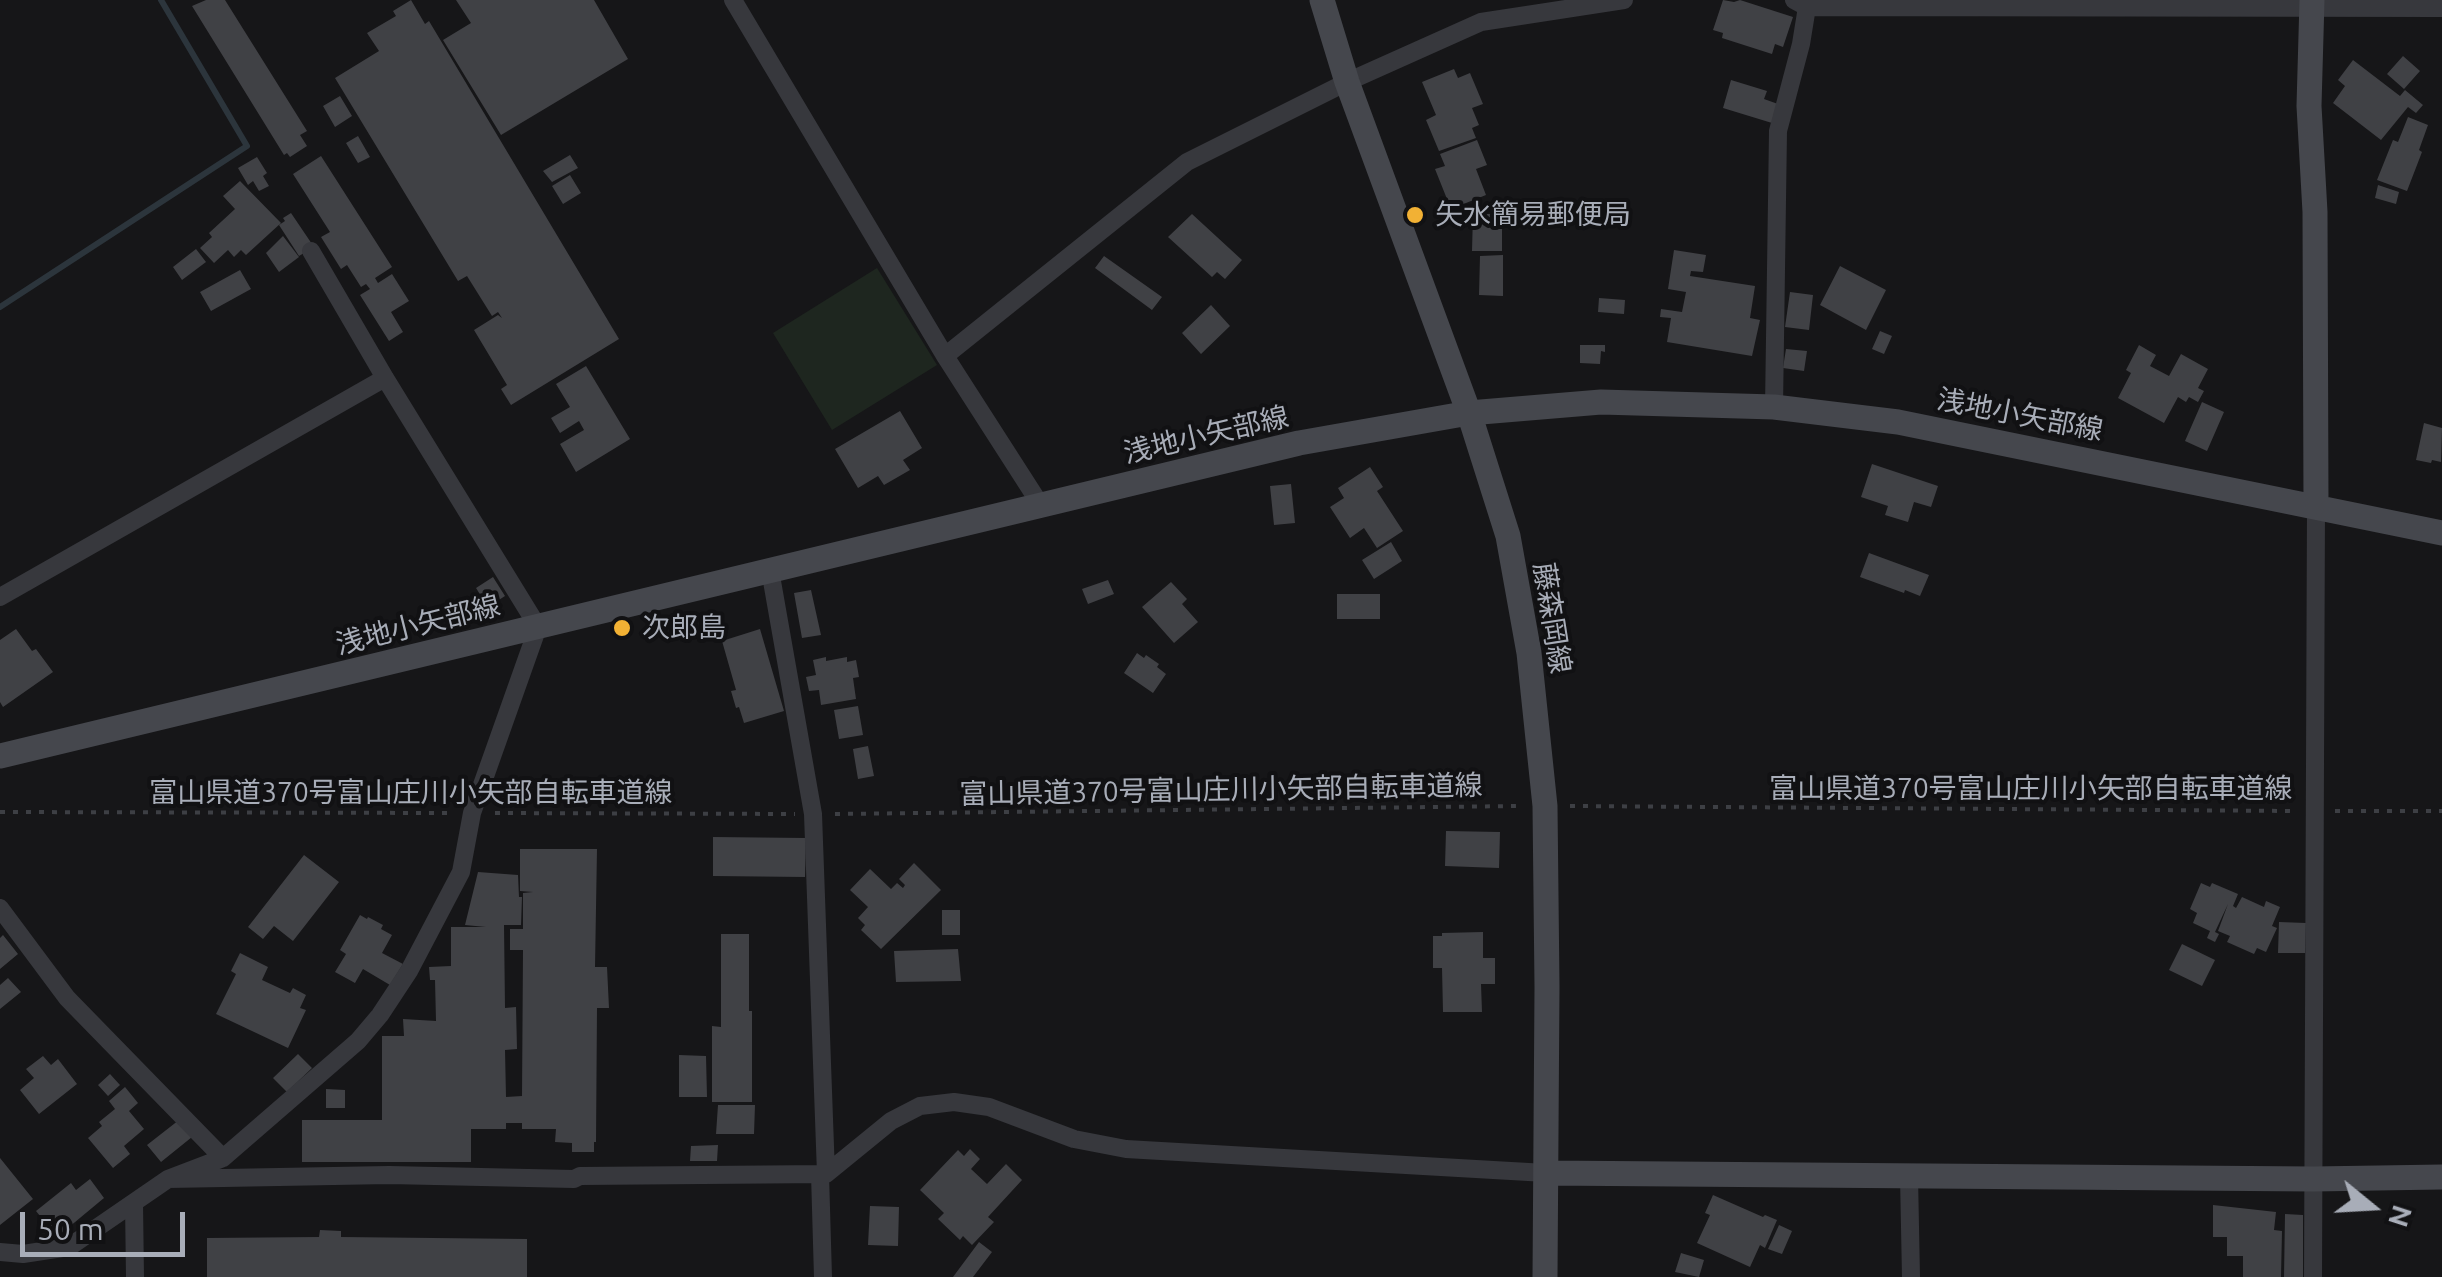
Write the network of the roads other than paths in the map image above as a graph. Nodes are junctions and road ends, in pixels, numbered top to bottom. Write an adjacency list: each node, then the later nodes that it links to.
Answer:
1 (733, 0): 9 (street)
2 (1322, 0): 7 (main road, 藤森岡線)
3 (1624, 0): 7 (street)
4 (1800, 3): 5 (street); 11 (street)
5 (2312, 5): 6 (street); 14 (main road)
6 (2442, 8)
7 (1348, 82): 9 (street); 12 (main road, 藤森岡線)
8 (310, 251): 10 (street)
9 (946, 356): 13 (street)
10 (384, 378): 17 (street); 18 (street)
11 (1774, 406): 12 (main road, 浅地小矢部線); 14 (main road, 浅地小矢部線)
12 (1469, 413): 13 (main road, 浅地小矢部線); 22 (main road, 藤森岡線)
13 (1040, 504): 16 (main road, 浅地小矢部線)
14 (2316, 507): 15 (main road, 浅地小矢部線); 27 (street)
15 (2442, 533)
16 (770, 570): 18 (main road, 浅地小矢部線); 23 (street)
17 (0, 597)
18 (538, 627): 19 (main road, 浅地小矢部線); 21 (street)
19 (0, 756)
20 (0, 908): 21 (street)
21 (223, 1158): 26 (street)
22 (1546, 1173): 23 (street); 24 (main road); 32 (main road, 藤森岡線)
23 (823, 1174): 26 (street); 31 (street)
24 (1909, 1176): 27 (main road); 33 (street)
25 (2442, 1177): 27 (main road)
26 (168, 1179): 28 (street)
27 (2313, 1179): 34 (street)
28 (134, 1203): 29 (street); 30 (street)
29 (0, 1252)
30 (136, 1277)
31 (823, 1277)
32 (1545, 1277)
33 (1911, 1277)
34 (2313, 1277)

